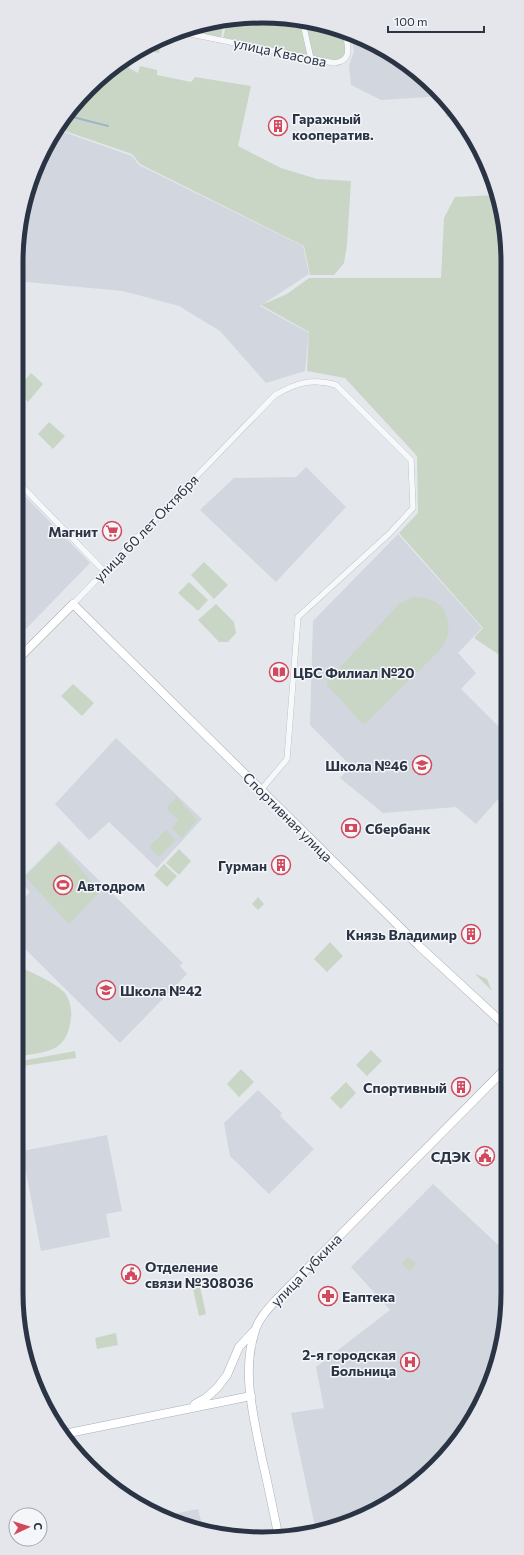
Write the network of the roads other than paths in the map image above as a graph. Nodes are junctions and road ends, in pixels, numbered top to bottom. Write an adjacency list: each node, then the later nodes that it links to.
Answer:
1 (304, 27): 4 (street)
2 (191, 34): 4 (street, улица Квасова)
3 (346, 38): 4 (street, улица Квасова)
4 (311, 59)
5 (23, 487): 6 (street)
6 (104, 571): 7 (street, улица 60 лет Октября); 9 (street, улица 60 лет Октября)
7 (73, 604): 8 (street, улица 60 лет Октября); 9 (street, Спортивная улица)
8 (23, 654)
9 (261, 790): 10 (street, Спортивная улица)
10 (501, 1021)
11 (501, 1073): 12 (street, улица Губкина)
12 (255, 1330): 13 (street, улица Губкина); 14 (street)
13 (251, 1396): 14 (street); 16 (street, улица Губкина)
14 (187, 1409): 15 (street)
15 (68, 1433)
16 (277, 1531)

